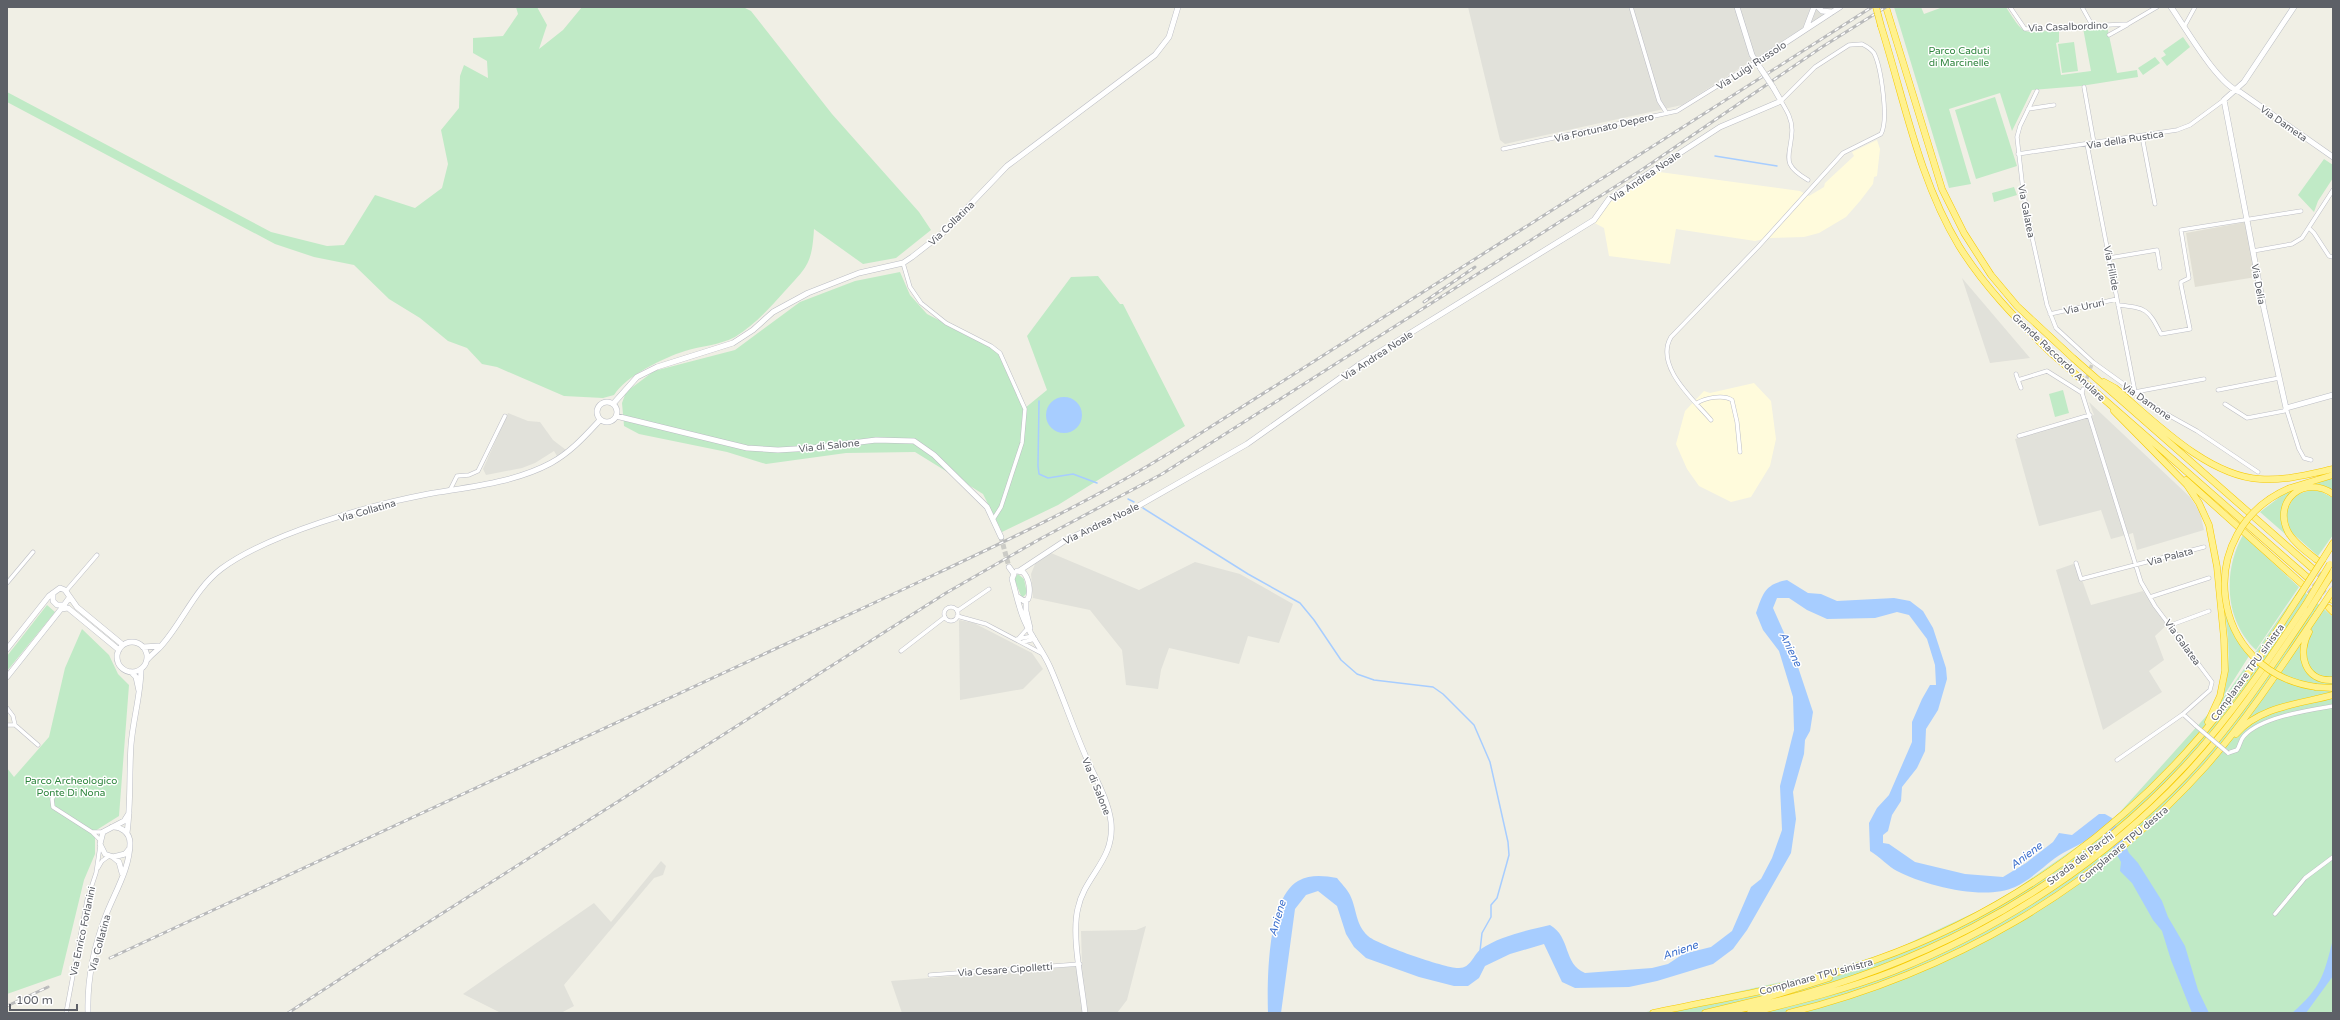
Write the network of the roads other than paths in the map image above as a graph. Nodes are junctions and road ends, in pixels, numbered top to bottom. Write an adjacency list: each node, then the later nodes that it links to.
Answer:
1 (1178, 7): 45 (street, Via Collatina)
2 (1631, 7): 29 (street, Via Fortunato Depero)
3 (1737, 7): 21 (street)
4 (1814, 7): 19 (street)
5 (1818, 7): 15 (street)
6 (1840, 7): 15 (street, Via Luigi Russolo)
7 (1876, 7): 58 (highway, Grande Raccordo Anulare, bridge)
8 (1886, 7): 54 (highway, Grande Raccordo Anulare)
9 (2010, 7): 17 (street, Via Casalbordino)
10 (2082, 7): 17 (street)
11 (2157, 7): 16 (street)
12 (2171, 7): 18 (street, Via Dameta)
13 (2195, 7): 18 (street)
14 (2294, 7): 23 (street)
15 (1833, 12): 19 (street, Via Luigi Russolo)
16 (2128, 24): 17 (street, Via Casalbordino); 20 (street)
17 (2092, 25)
18 (2184, 27): 23 (street, Via Dameta)
19 (1806, 29): 21 (street, Via Luigi Russolo)
20 (2109, 35)
21 (1756, 62): 26 (street, bridge); 29 (street, Via Luigi Russolo)
22 (2084, 87): 31 (street)
23 (2235, 90): 25 (street); 35 (street, Via Dameta)
24 (2037, 91): 28 (street, Via Galatea)
25 (2224, 100): 30 (street, Via della Rustica); 40 (street, Via Delia)
26 (1782, 101): 36 (street); 60 (street, Via Andrea Noale); 85 (street, Via Andrea Noale)
27 (2054, 105): 28 (street)
28 (2028, 109): 34 (street, Via Galatea)
29 (1666, 112): 33 (street, Via Fortunato Depero)
30 (2142, 136): 31 (street, Via della Rustica); 38 (street)
31 (2094, 143): 32 (street, Via della Rustica)
32 (2087, 144): 34 (street, Via della Rustica); 43 (street, Via Fillide)
33 (1503, 149)
34 (2018, 154): 49 (street, Via Galatea)
35 (2333, 157)
36 (1808, 180)
37 (2333, 190): 41 (street)
38 (2155, 204)
39 (2301, 210): 40 (street)
40 (2247, 218): 42 (street, Via Delia); 48 (street)
41 (2310, 229): 42 (street); 44 (street)
42 (2253, 251): 51 (street, Via Delia)
43 (2109, 258): 46 (street); 47 (street, Via Fillide)
44 (2333, 258)
45 (903, 263): 61 (street, Via Collatina); 78 (street)
46 (2160, 268)
47 (2117, 299): 48 (street, Via Fillide); 49 (street, Via Ururi)
48 (2118, 305): 57 (street, Via Fillide)
49 (2050, 314): 57 (street, Via Damone)
50 (2016, 374): 53 (street)
51 (2279, 378): 56 (street); 63 (street, Via Delia)
52 (2204, 379): 57 (street)
53 (2018, 380): 55 (street); 64 (street, Via Galatea)
54 (2098, 380): 73 (highway); 90 (highway, Grande Raccordo Anulare)
55 (2021, 388)
56 (2218, 390)
57 (2135, 392): 74 (street, Via Damone)
58 (2098, 394): 72 (highway); 94 (highway, Grande Raccordo Anulare)
59 (2333, 395): 63 (street)
60 (1697, 403): 68 (street, Via Andrea Noale); 70 (street)
61 (613, 404): 66 (street); 67 (street)
62 (2225, 404): 63 (street)
63 (2286, 408): 71 (street, Via Delia)
64 (2090, 415): 69 (street); 88 (street, Via Galatea)
65 (505, 416): 76 (street)
66 (616, 416): 67 (street); 78 (street, Via di Salone)
67 (600, 420): 76 (street, Via Collatina)
68 (1711, 420)
69 (2019, 436)
70 (1740, 452)
71 (2311, 460)
72 (2170, 468): 97 (highway); 136 (highway)
73 (2333, 469)
74 (2258, 472)
75 (2333, 475): 128 (highway, bridge)
76 (450, 490): 117 (street, Via Collatina)
77 (2333, 494): 84 (highway)
78 (994, 518): 79 (street, Via di Salone)
79 (1001, 537)
80 (2333, 543): 84 (highway, Complanare TPU sinistra)
81 (2204, 547): 88 (street, Via Palata)
82 (33, 552): 96 (street)
83 (97, 555): 100 (street)
84 (2320, 559): 136 (highway, Complanare TPU sinistra, bridge)
85 (1032, 561): 91 (street, Via Andrea Noale); 93 (street)
86 (2332, 562): 106 (highway, Strada dei Parchi, bridge)
87 (2076, 563): 88 (street, Via Palata)
88 (2136, 565): 103 (street, Via Galatea)
89 (1009, 567): 91 (street, Via di Salone)
90 (2312, 568)
91 (1016, 572): 93 (street, Via di Salone); 102 (street, Via di Salone)
92 (2333, 572): 106 (highway, Strada dei Parchi, bridge)
93 (1026, 576): 105 (street, Via di Salone)
94 (2307, 577)
95 (2209, 578): 103 (street)
96 (7, 583)
97 (2302, 584)
98 (989, 589): 109 (street)
99 (2333, 590): 111 (highway, Complanare TPU destra, bridge)
100 (66, 591): 101 (street); 104 (street)
101 (53, 593): 107 (street); 119 (street)
102 (1017, 596): 105 (street); 113 (street, Via di Salone)
103 (2150, 597): 112 (street, Via Galatea)
104 (69, 598): 107 (street); 116 (street)
105 (1026, 600): 114 (street, Via di Salone)
106 (2308, 606): 153 (highway, Strada dei Parchi)
107 (64, 607): 120 (street); 126 (street)
108 (2209, 611): 112 (street)
109 (957, 613): 110 (street); 110 (street); 115 (street)
110 (945, 617): 121 (street)
111 (2315, 617): 127 (highway); 139 (highway, Complanare TPU destra)
112 (2171, 625): 133 (street, Via Galatea)
113 (1028, 628): 114 (street, Via di Salone); 115 (street)
114 (1033, 636): 115 (street); 122 (street, Via di Salone)
115 (1016, 639): 122 (street)
116 (123, 645): 118 (street); 120 (street)
117 (162, 646): 118 (street); 123 (street, Via Collatina)
118 (143, 647): 123 (street)
119 (7, 649)
120 (119, 650): 125 (street)
121 (901, 651)
122 (1044, 655): 156 (street, Via di Salone)
123 (147, 660): 124 (street)
124 (141, 669): 125 (street); 129 (street)
125 (131, 672): 129 (street)
126 (7, 677)
127 (2333, 680)
128 (2333, 688)
129 (139, 692): 141 (street)
130 (2333, 696): 139 (highway)
131 (2333, 706): 133 (street, bridge)
132 (7, 708): 135 (street)
133 (2183, 714): 138 (street)
134 (7, 725): 135 (street)
135 (15, 725): 137 (street)
136 (2205, 729): 155 (highway, Complanare TPU sinistra)
137 (38, 745)
138 (2117, 760)
139 (2207, 765): 165 (highway, Complanare TPU destra)
140 (60, 792): 143 (street)
141 (130, 806): 142 (street); 145 (street)
142 (112, 827): 144 (street); 145 (street)
143 (92, 832): 144 (street); 146 (street)
144 (103, 832): 146 (street)
145 (127, 833): 148 (street)
146 (100, 840): 147 (street)
147 (100, 846): 149 (street); 151 (street, Via Enrico Forlanini)
148 (129, 849): 149 (street); 152 (street, Via Collatina)
149 (111, 857): 151 (street, Via Enrico Forlanini); 152 (street)
150 (2333, 857): 154 (street)
151 (96, 873): 158 (street, Via Enrico Forlanini)
152 (122, 876): 159 (street, Via Collatina)
153 (2005, 914): 163 (highway, Strada dei Parchi); 164 (highway, Strada dei Parchi)
154 (2275, 914)
155 (1873, 961): 161 (highway, Complanare TPU sinistra); 162 (highway)
156 (1080, 964): 157 (street, Via Cesare Cipolletti); 160 (street, Via di Salone)
157 (930, 975)
158 (66, 1013)
159 (88, 1013)
160 (1085, 1013)
161 (1653, 1013)
162 (1705, 1013)
163 (1722, 1013)
164 (1750, 1013)
165 (1789, 1013)

